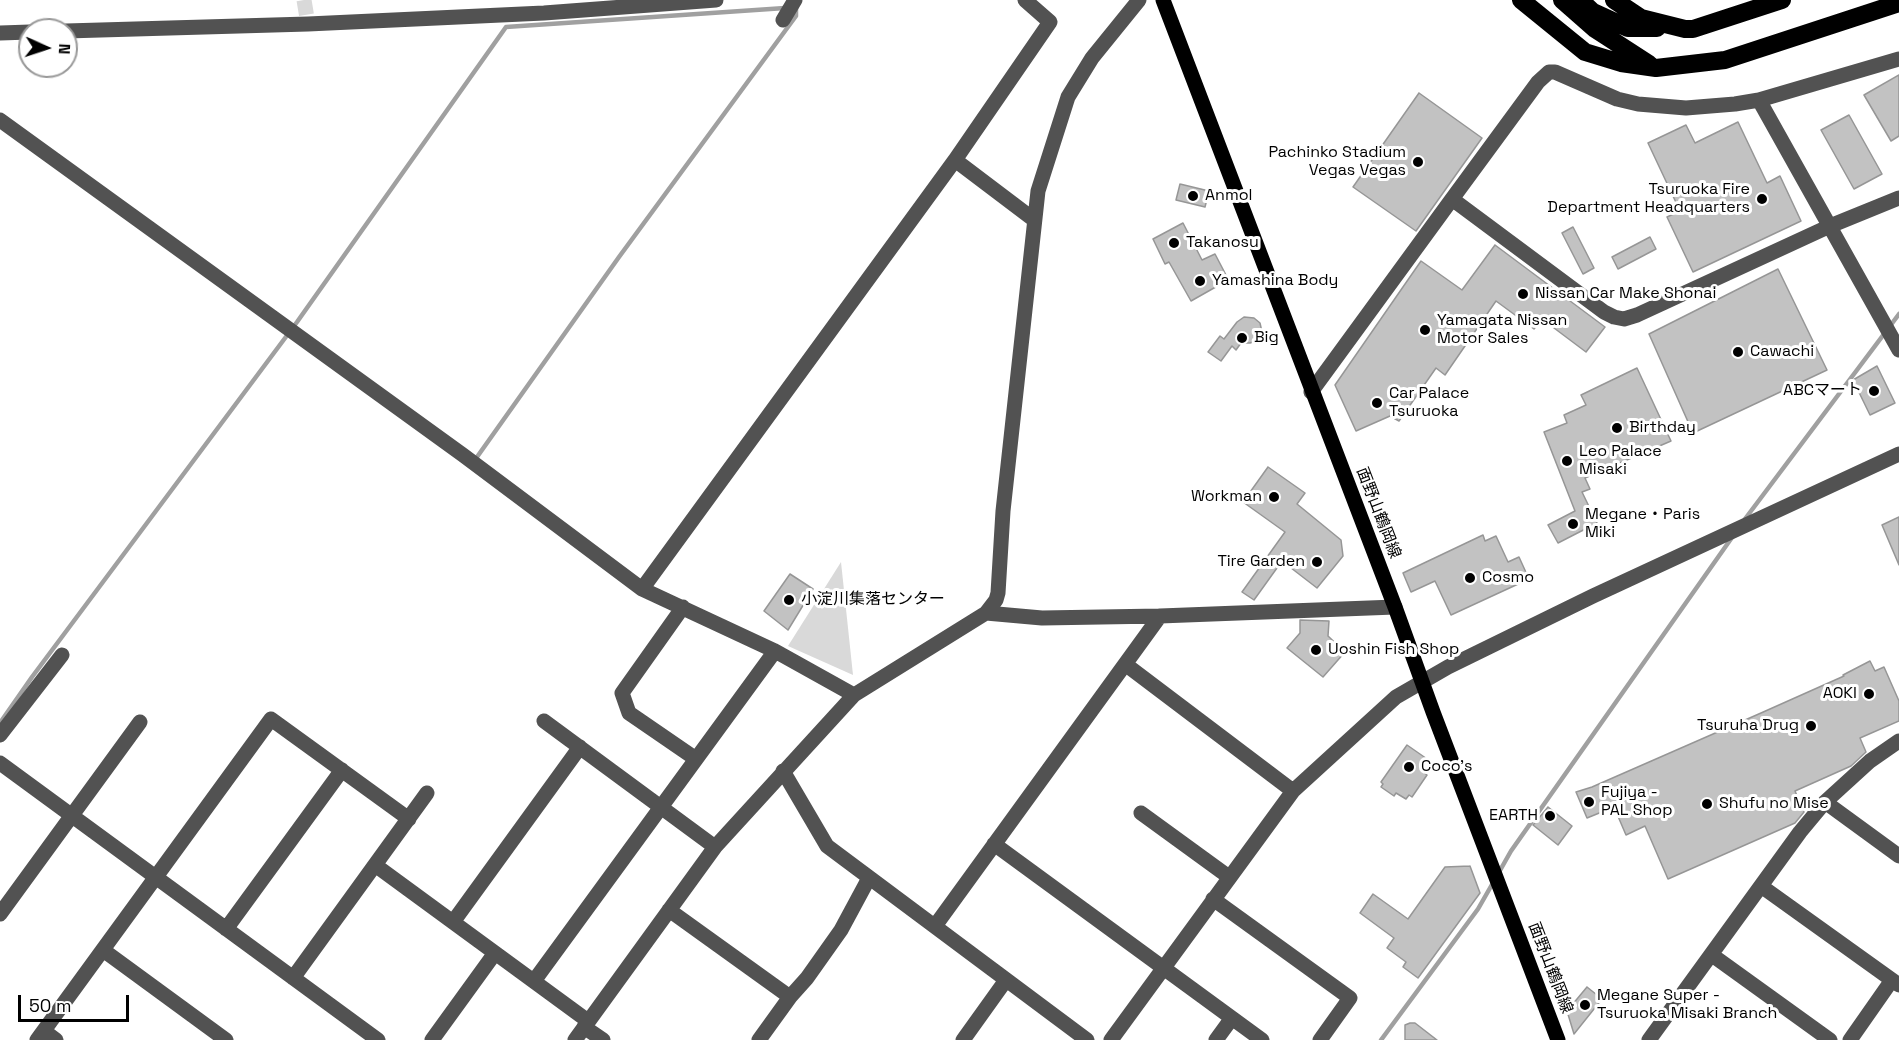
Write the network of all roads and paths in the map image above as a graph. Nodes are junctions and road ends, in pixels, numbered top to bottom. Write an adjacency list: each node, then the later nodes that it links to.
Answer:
1 (716, 0): 14 (street)
2 (795, 0): 12 (street)
3 (1025, 0): 21 (street)
4 (1139, 0): 24 (street)
5 (1163, 0): 27 (main road, 面野山鶴岡線)
6 (1521, 0): 18 (highway)
7 (1562, 0): 18 (highway)
8 (1580, 0): 13 (highway)
9 (1614, 0): 13 (highway)
10 (1782, 0): 13 (highway)
11 (1899, 3): 18 (highway)
12 (783, 20)
13 (1684, 28)
14 (78, 31)
15 (18, 32): 16 (street)
16 (0, 33)
17 (1899, 59): 19 (street)
18 (1656, 68)
19 (1759, 100): 23 (street); 25 (street)
20 (0, 120): 29 (street)
21 (955, 160): 24 (street); 29 (street)
22 (1899, 198): 25 (street)
23 (1452, 200): 25 (street); 27 (street)
24 (1033, 219): 32 (street)
25 (1830, 226): 26 (street)
26 (1899, 350)
27 (1311, 392): 31 (main road, 面野山鶴岡線)
28 (1899, 454): 37 (street)
29 (642, 589): 30 (street)
30 (683, 607): 34 (street); 44 (street)
31 (1395, 607): 33 (street); 37 (main road, 面野山鶴岡線)
32 (986, 613): 33 (street); 38 (street)
33 (1160, 616): 36 (street)
34 (775, 651): 38 (street); 44 (street)
35 (62, 655): 41 (street)
36 (1125, 664): 48 (street); 55 (street)
37 (1422, 681): 48 (street); 93 (main road, 面野山鶴岡線)
38 (854, 695): 47 (street)
39 (544, 721): 43 (street)
40 (140, 722): 53 (street)
41 (0, 735)
42 (1899, 741): 50 (street)
43 (580, 747): 51 (street); 66 (street)
44 (696, 759): 51 (street)
45 (0, 763): 53 (street)
46 (342, 770): 54 (street); 59 (street); 68 (street)
47 (783, 771): 56 (street); 61 (street)
48 (1293, 791): 60 (street)
49 (427, 793): 54 (street)
50 (1825, 802): 57 (street); 62 (street)
51 (661, 807): 56 (street); 75 (street)
52 (1141, 813): 60 (street)
53 (72, 816): 59 (street); 65 (street)
54 (408, 819): 58 (street)
55 (994, 844): 67 (street); 72 (street)
56 (715, 847): 64 (street)
57 (1899, 856)
58 (375, 865): 66 (street); 73 (street)
59 (156, 877): 68 (street); 69 (street)
60 (1229, 877): 63 (street)
61 (869, 878): 67 (street); 77 (street)
62 (1761, 886): 71 (street); 76 (street)
63 (1213, 899): 72 (street); 92 (street)
64 (669, 910): 77 (street); 79 (street)
65 (0, 914)
66 (453, 922): 70 (street)
67 (935, 926): 74 (street)
68 (226, 929): 73 (street)
69 (103, 950): 80 (street); 81 (street)
70 (495, 953): 75 (street); 83 (street)
71 (1712, 955): 94 (street); 95 (street)
72 (1163, 968): 78 (street); 89 (street)
73 (293, 978): 82 (street)
74 (1006, 980): 87 (street); 88 (street)
75 (534, 981): 79 (street)
76 (1896, 983): 96 (street)
77 (790, 998): 86 (street)
78 (1232, 1018): 90 (street); 91 (street)
79 (586, 1024): 84 (street); 85 (street)
80 (46, 1037)
81 (226, 1040)
82 (378, 1040)
83 (432, 1040)
84 (575, 1040)
85 (603, 1040)
86 (759, 1040)
87 (963, 1040)
88 (1087, 1040)
89 (1111, 1040)
90 (1216, 1040)
91 (1262, 1040)
92 (1320, 1040)
93 (1558, 1040)
94 (1649, 1040)
95 (1830, 1040)
96 (1850, 1040)

